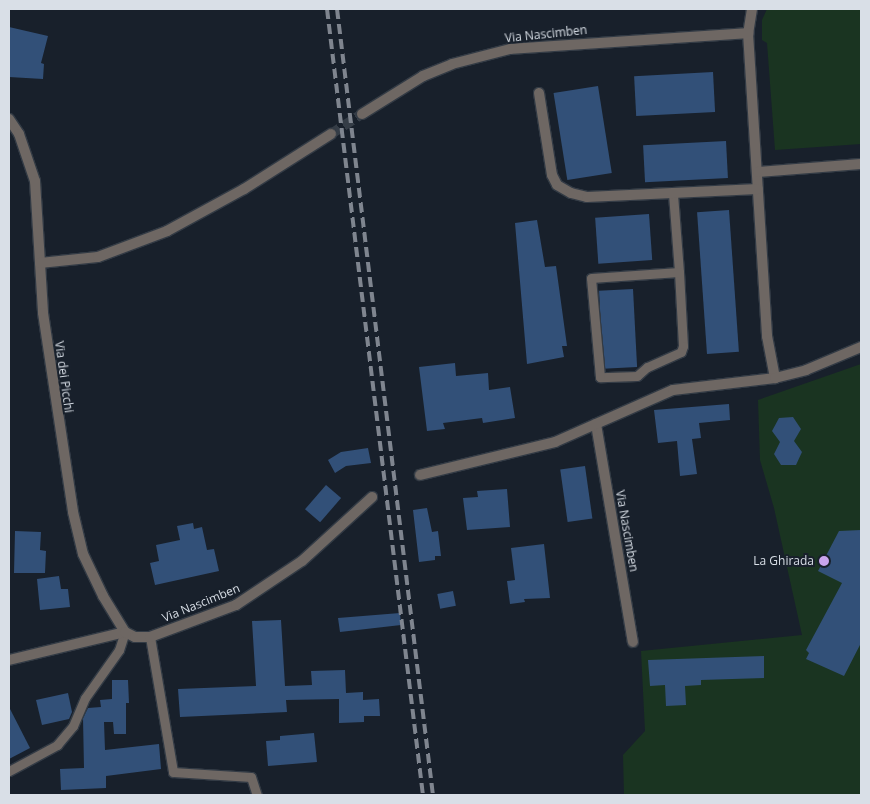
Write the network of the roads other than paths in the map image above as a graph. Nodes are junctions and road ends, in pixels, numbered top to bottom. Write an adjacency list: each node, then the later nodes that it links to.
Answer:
1 (752, 9): 2 (street)
2 (748, 33): 4 (street, Via Nascimben); 8 (street)
3 (539, 93): 10 (street)
4 (362, 114)
5 (9, 119): 11 (street, Via dei Picchi)
6 (331, 134): 11 (street)
7 (861, 164): 8 (street)
8 (758, 172): 9 (street)
9 (758, 189): 10 (street); 14 (street)
10 (674, 194): 12 (lane)
11 (40, 263): 18 (street, Via dei Picchi)
12 (679, 272): 12 (lane)
13 (861, 347): 14 (street)
14 (775, 378): 15 (street)
15 (596, 424): 16 (street); 20 (street, Via Nascimben)
16 (420, 475)
17 (372, 497): 19 (street, Via Nascimben)
18 (125, 632): 19 (street); 21 (street); 22 (lane)
19 (150, 638): 23 (lane)
20 (633, 642)
21 (9, 660)
22 (9, 770)
23 (258, 795)

